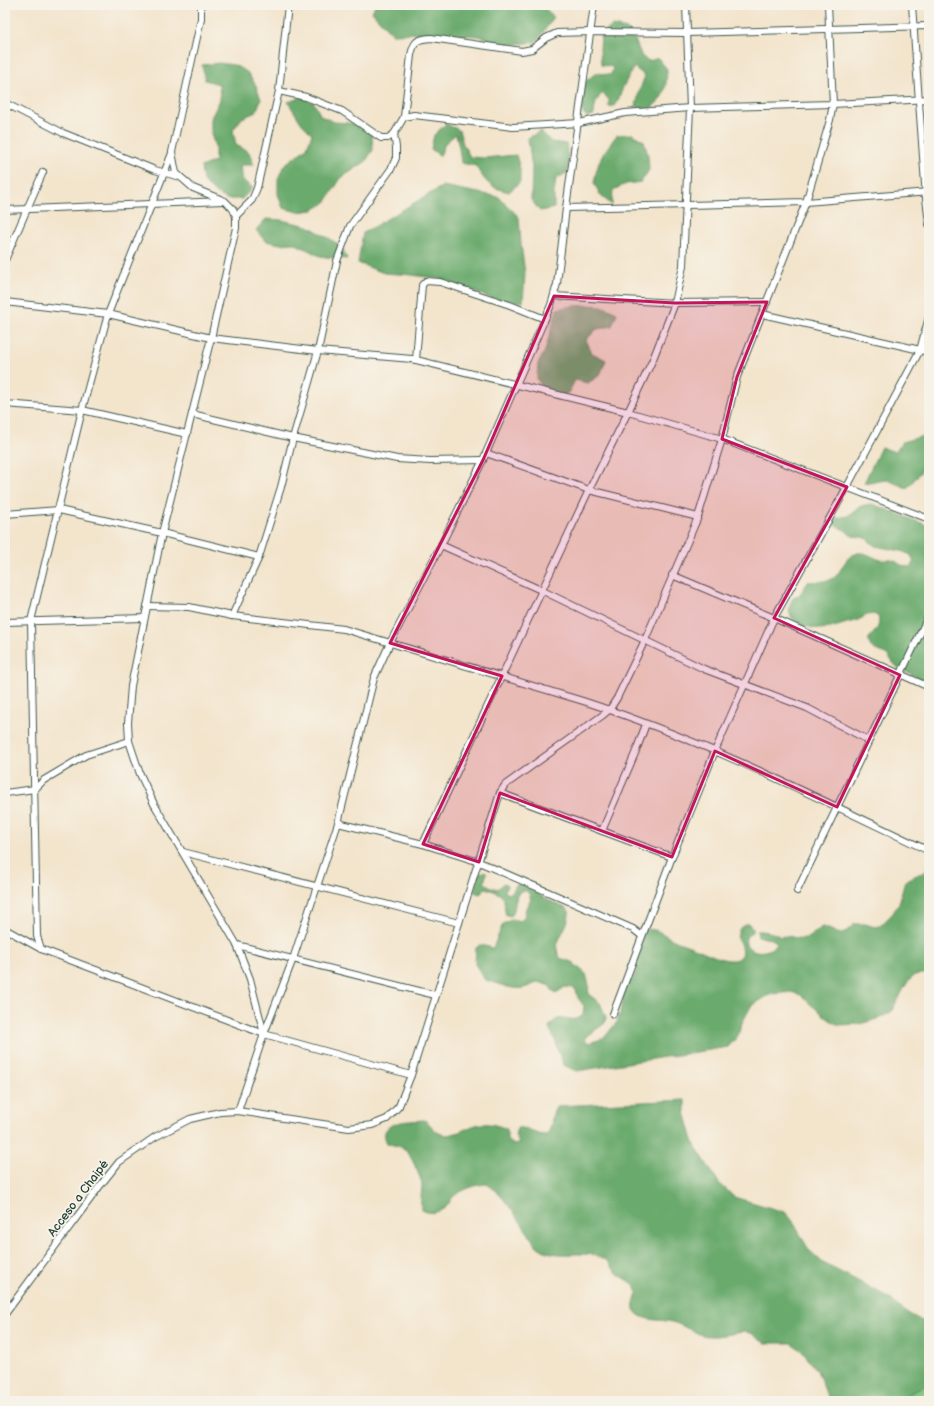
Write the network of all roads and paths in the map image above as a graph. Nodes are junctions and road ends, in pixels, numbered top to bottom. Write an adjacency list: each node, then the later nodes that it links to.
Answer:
1 (201, 5): 21 (street)
2 (288, 5): 12 (street)
3 (594, 5): 10 (street)
4 (686, 5): 11 (street)
5 (828, 5): 9 (street)
6 (912, 5): 8 (street)
7 (929, 26): 8 (street)
8 (914, 27): 9 (street); 14 (street)
9 (828, 28): 11 (street); 16 (street)
10 (590, 32): 11 (street); 18 (street); 19 (street)
11 (687, 33): 17 (street)
12 (279, 91): 20 (street); 33 (street)
13 (929, 99): 14 (street)
14 (919, 100): 16 (street); 25 (street)
15 (5, 103): 23 (street)
16 (833, 104): 17 (street); 27 (street)
17 (690, 108): 19 (street); 29 (street)
18 (404, 117): 19 (street); 20 (street)
19 (578, 123): 30 (street)
20 (394, 134): 46 (street)
21 (172, 152): 23 (street); 24 (street)
22 (43, 172): 32 (street)
23 (164, 172): 24 (street); 28 (street)
24 (182, 178): 26 (street)
25 (927, 192): 27 (street); 34 (street)
26 (225, 201): 28 (street); 33 (street)
27 (806, 202): 29 (street); 38 (street)
28 (152, 205): 32 (street); 40 (street)
29 (686, 206): 30 (street); 39 (street)
30 (566, 208): 36 (street)
31 (5, 210): 32 (street)
32 (26, 210): 35 (street)
33 (236, 216): 44 (street)
34 (929, 224)
35 (5, 260)
36 (554, 296): 39 (street); 43 (street)
37 (5, 302): 40 (street)
38 (768, 302): 39 (street); 41 (street)
39 (674, 303): 52 (street)
40 (108, 314): 44 (street); 51 (street)
41 (762, 314): 45 (street); 56 (street)
42 (929, 317): 45 (street)
43 (545, 319): 48 (street); 49 (street)
44 (211, 338): 46 (street); 53 (street)
45 (920, 350): 47 (street); 59 (street)
46 (318, 351): 48 (street); 55 (street)
47 (929, 352)
48 (416, 360): 49 (street)
49 (516, 385): 52 (street); 57 (street)
50 (5, 404): 51 (street)
51 (82, 410): 54 (street); 61 (street)
52 (628, 412): 56 (street); 60 (street)
53 (192, 414): 54 (street); 55 (street)
54 (187, 434): 65 (street)
55 (293, 438): 58 (street); 67 (street)
56 (722, 440): 59 (street); 63 (street)
57 (486, 453): 58 (street); 60 (street)
58 (483, 460): 66 (street)
59 (847, 487): 64 (street); 74 (street)
60 (589, 490): 63 (street); 69 (street)
61 (59, 510): 62 (street); 65 (street); 75 (street)
62 (5, 514)
63 (698, 517): 68 (street)
64 (929, 519)
65 (162, 533): 67 (street); 70 (street)
66 (441, 545): 69 (street); 78 (street)
67 (259, 557): 72 (street)
68 (672, 576): 74 (street); 77 (street)
69 (543, 591): 77 (street); 80 (street)
70 (147, 606): 72 (street); 73 (street)
71 (929, 615): 79 (street)
72 (232, 616): 78 (street)
73 (144, 618): 75 (street); 86 (street)
74 (774, 618): 79 (street); 81 (street)
75 (31, 621): 76 (street); 88 (street)
76 (5, 622)
77 (645, 640): 81 (street); 83 (street)
78 (390, 643): 80 (street); 92 (street)
79 (900, 675): 82 (street); 85 (street)
80 (502, 676): 83 (street); 94 (street)
81 (745, 685): 85 (street); 87 (street)
82 (929, 687)
83 (610, 709): 84 (street); 90 (street)
84 (646, 724): 87 (street); 93 (street)
85 (868, 740): 91 (street)
86 (129, 741): 88 (street); 96 (street)
87 (715, 751): 91 (street); 97 (street)
88 (35, 789): 89 (street); 105 (street)
89 (5, 793)
90 (500, 793): 93 (street); 98 (street, Acceso a Chaipé)
91 (837, 807): 95 (street); 100 (street)
92 (338, 823): 94 (street); 99 (street)
93 (602, 830): 97 (street)
94 (423, 844): 98 (street)
95 (929, 851)
96 (183, 852): 99 (street); 104 (street)
97 (672, 856): 103 (street)
98 (479, 862): 101 (street, Acceso a Chaipé); 103 (street)
99 (317, 887): 101 (street); 106 (street)
100 (797, 891)
101 (459, 923): 107 (street, Acceso a Chaipé)
102 (5, 930): 105 (street)
103 (642, 936): 108 (street)
104 (237, 945): 106 (street); 109 (street)
105 (41, 949): 109 (street)
106 (293, 959): 107 (street); 109 (street)
107 (435, 995): 110 (street, Acceso a Chaipé)
108 (612, 1014)
109 (264, 1034): 110 (street); 111 (street)
110 (411, 1074): 111 (street, Acceso a Chaipé)
111 (238, 1111): 112 (street, Acceso a Chaipé)
112 (5, 1314)

